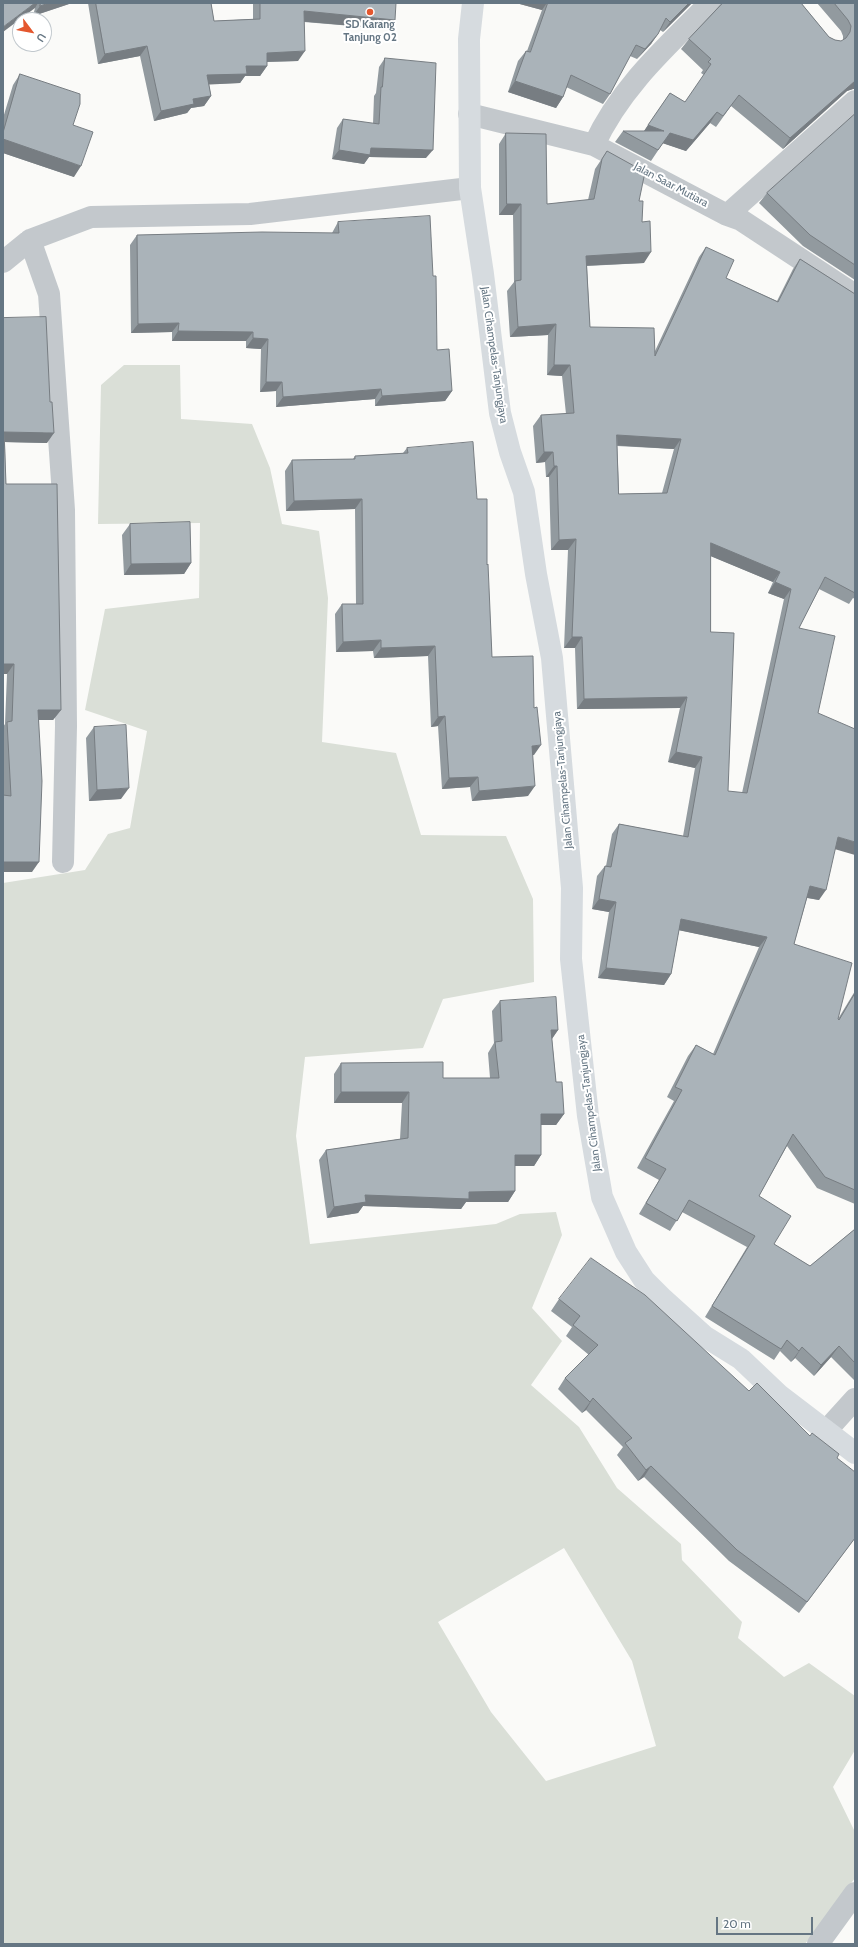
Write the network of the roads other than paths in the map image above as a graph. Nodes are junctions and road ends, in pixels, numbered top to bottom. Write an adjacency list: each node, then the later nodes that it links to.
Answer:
1 (473, 3): 4 (main road, Jalan Cihampelas-Tanjungjaya)
2 (710, 3): 5 (street)
3 (855, 101): 7 (street)
4 (470, 114): 5 (street, Jalan Saar Mutiara); 6 (main road, Jalan Cihampelas-Tanjungjaya)
5 (594, 145): 7 (street, Jalan Saar Mutiara)
6 (470, 188): 8 (street); 13 (main road, Jalan Cihampelas-Tanjungjaya)
7 (727, 215): 10 (street, Jalan Saar Mutiara)
8 (30, 240): 9 (street); 11 (street)
9 (3, 262)
10 (855, 296)
11 (63, 862)
12 (855, 1399): 13 (street)
13 (826, 1431): 14 (main road, Jalan Cihampelas-Tanjungjaya)
14 (855, 1453)
15 (855, 1893): 16 (street)
16 (818, 1944)

